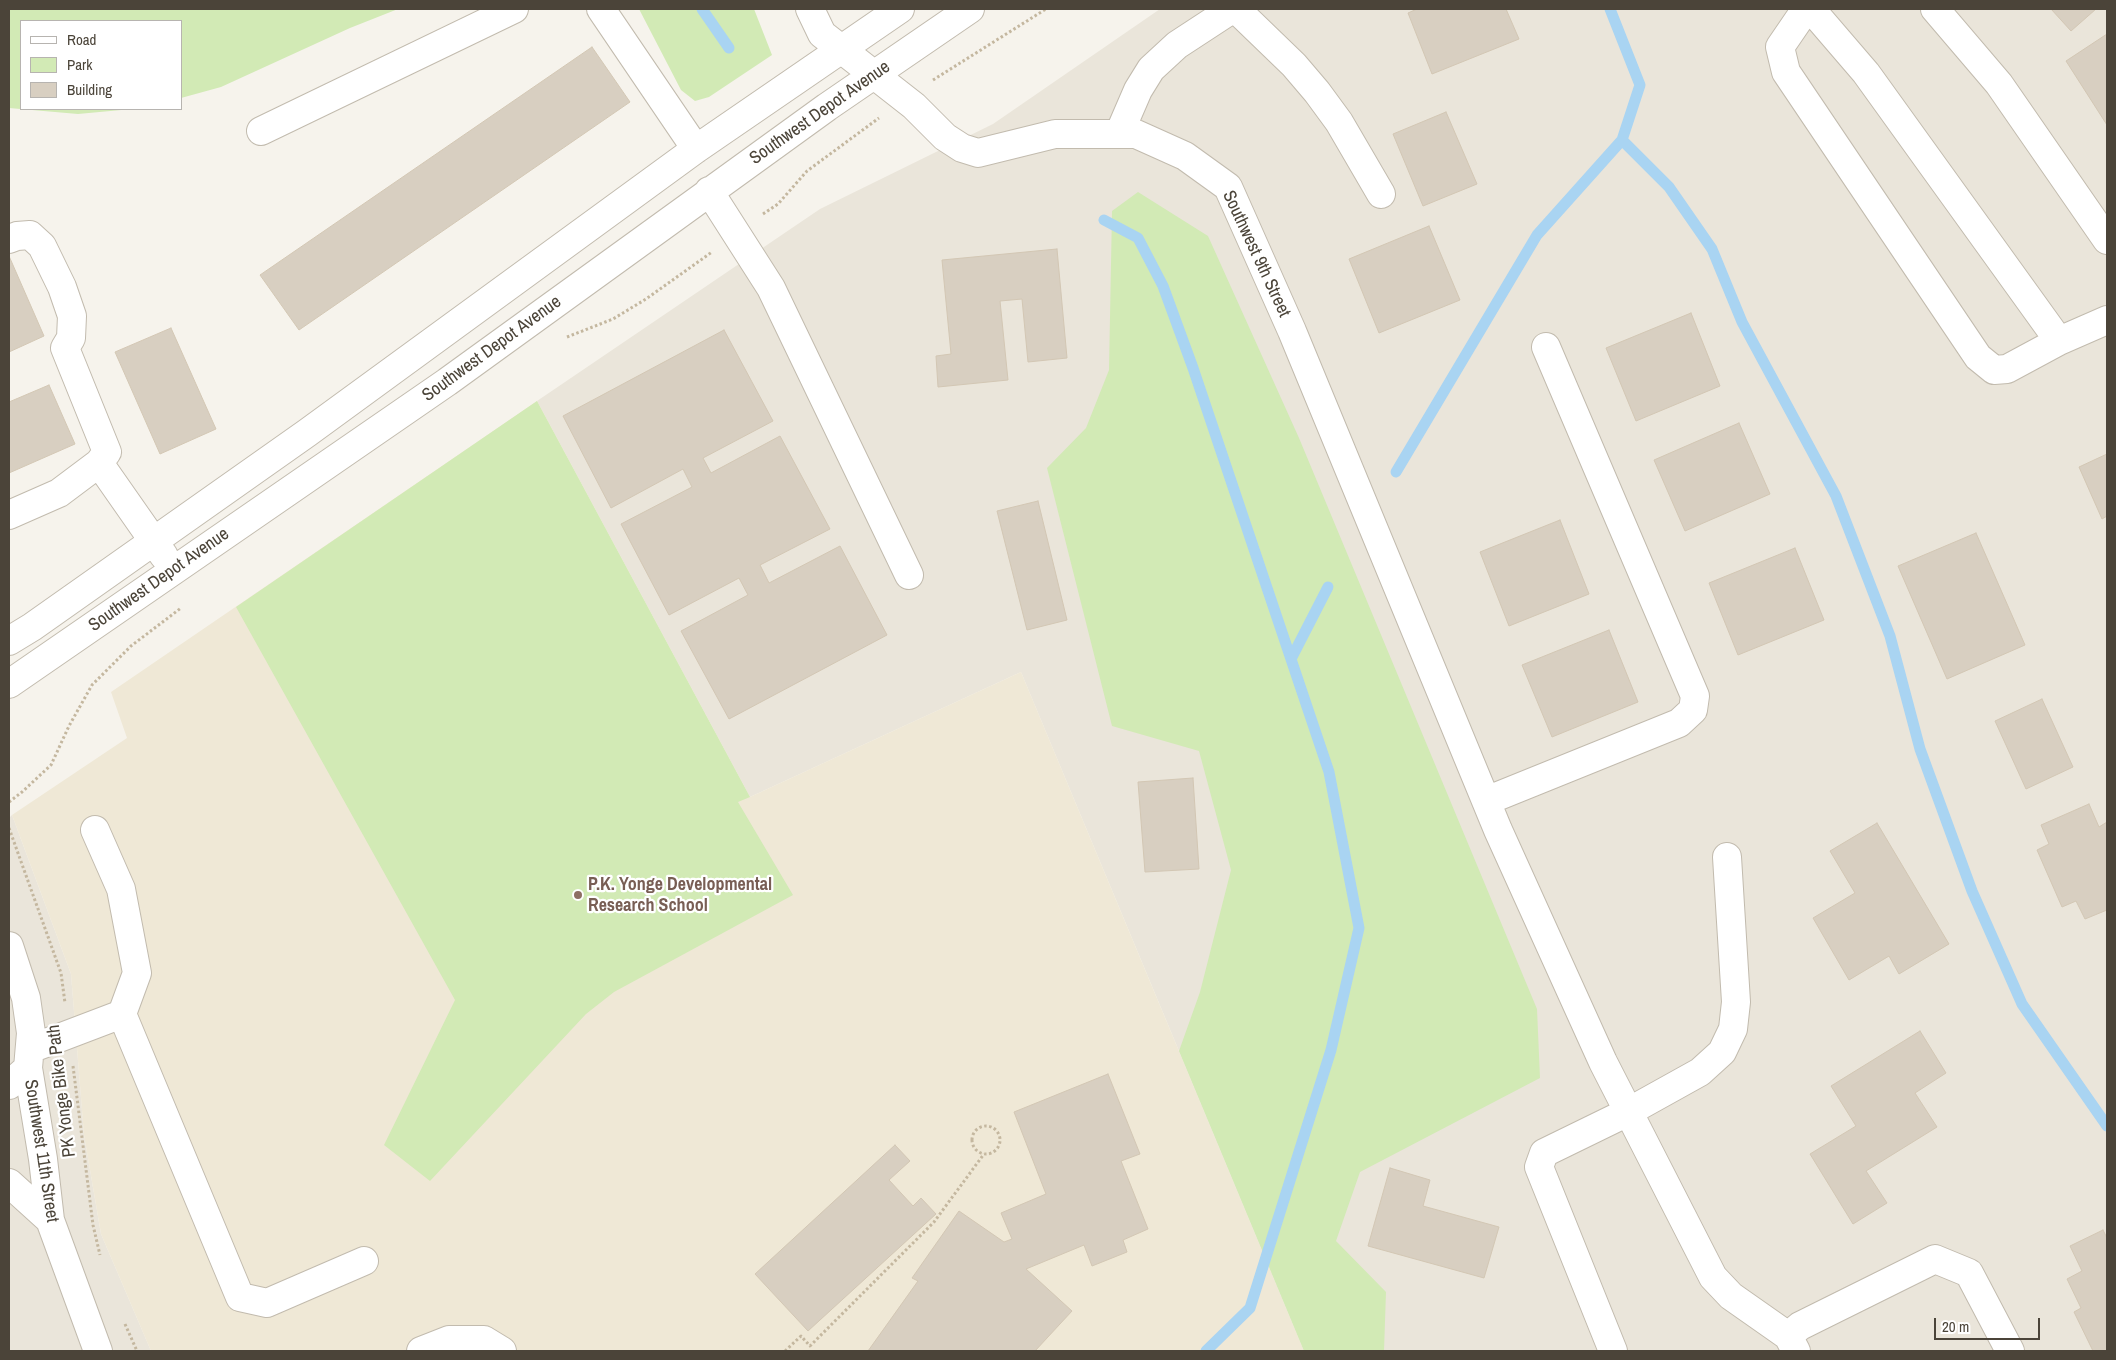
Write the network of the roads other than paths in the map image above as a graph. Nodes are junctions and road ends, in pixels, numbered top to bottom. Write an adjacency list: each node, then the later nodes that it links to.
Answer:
1 (514, 9): 13 (street)
2 (600, 9): 15 (street)
3 (810, 9): 11 (street, Southwest 9th Street)
4 (900, 9): 11 (street)
5 (970, 9): 12 (street, Southwest Depot Avenue)
6 (1232, 9): 14 (street)
7 (1236, 9): 17 (street)
8 (1806, 9): 21 (street)
9 (1811, 9): 21 (street)
10 (1935, 9): 19 (street)
11 (840, 50): 12 (street, Southwest 9th Street); 15 (street)
12 (873, 75): 14 (street, Southwest 9th Street); 16 (street, Southwest Depot Avenue)
13 (262, 131)
14 (1119, 134): 30 (street, Southwest 9th Street)
15 (696, 149): 25 (street)
16 (709, 191): 26 (street, Southwest Depot Avenue); 27 (street)
17 (1381, 194)
18 (9, 239): 23 (street)
19 (2107, 240)
20 (2107, 320): 21 (street)
21 (2059, 340)
22 (1546, 347): 30 (street)
23 (99, 463): 24 (street); 25 (street)
24 (9, 515)
25 (153, 540): 26 (street); 28 (street)
26 (174, 569): 29 (street, Southwest Depot Avenue)
27 (909, 575)
28 (9, 640)
29 (9, 684)
30 (1486, 801): 36 (street, Southwest 9th Street)
31 (95, 830): 34 (street)
32 (1727, 857): 36 (street)
33 (9, 946): 35 (street, Southwest 11th Street)
34 (122, 1014): 35 (street); 39 (street)
35 (22, 1067): 38 (street, Southwest 11th Street)
36 (1628, 1112): 40 (street, Southwest 9th Street); 44 (street)
37 (9, 1183): 38 (street)
38 (50, 1220): 41 (street, Southwest 11th Street)
39 (364, 1262)
40 (1792, 1344): 45 (street)
41 (98, 1351)
42 (421, 1351): 43 (street)
43 (502, 1351)
44 (1613, 1351)
45 (2010, 1351)

